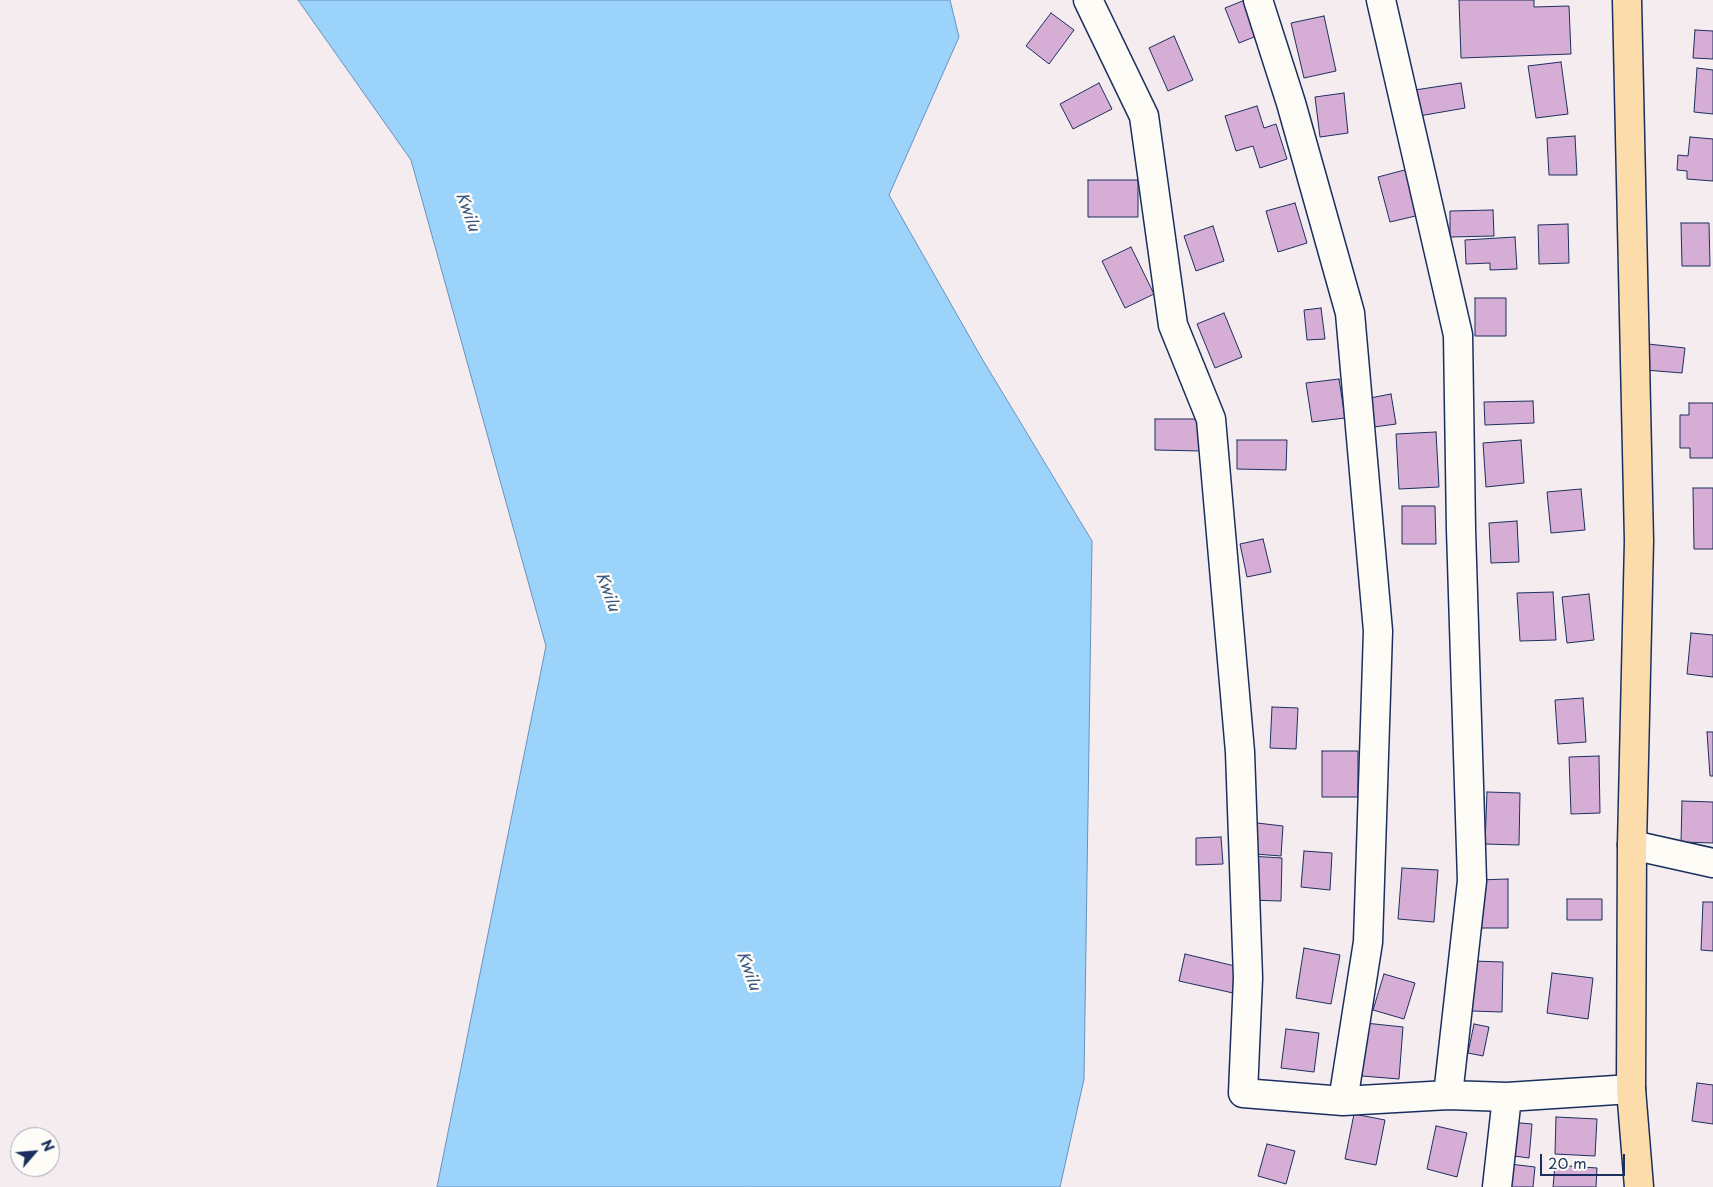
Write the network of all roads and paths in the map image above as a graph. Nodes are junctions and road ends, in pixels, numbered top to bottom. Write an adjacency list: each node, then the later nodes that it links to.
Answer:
1 (1088, 0): 10 (street)
2 (1258, 0): 10 (street)
3 (1381, 0): 8 (street)
4 (1627, 0): 5 (highway)
5 (1632, 845): 6 (street); 7 (highway)
6 (1713, 863)
7 (1631, 1089): 9 (street); 12 (highway)
8 (1448, 1095): 9 (street); 10 (street)
9 (1507, 1097): 11 (street)
10 (1343, 1101)
11 (1497, 1187)
12 (1639, 1187)

